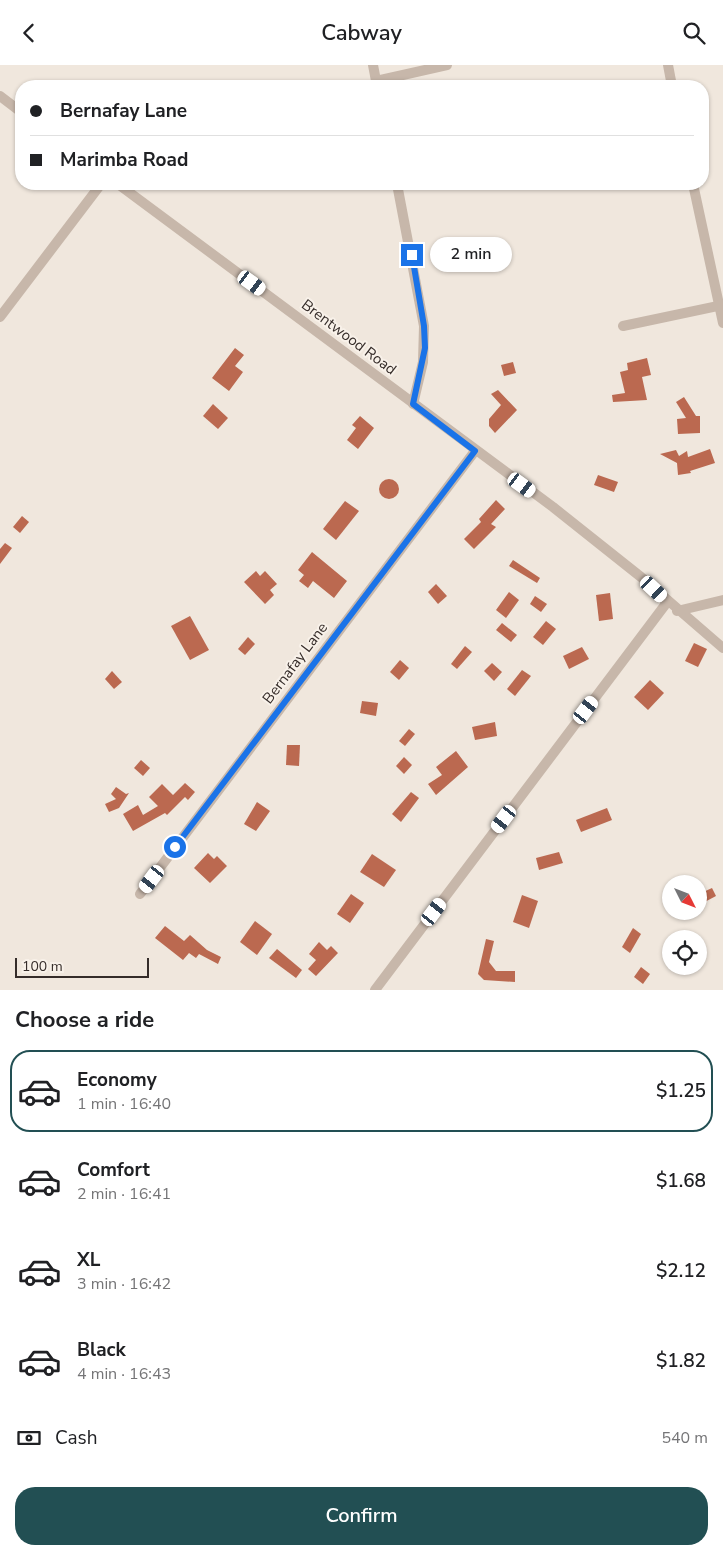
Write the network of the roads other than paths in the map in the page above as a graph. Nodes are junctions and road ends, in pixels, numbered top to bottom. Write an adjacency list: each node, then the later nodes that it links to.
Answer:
1 (372, 65): 4 (street)
2 (447, 65): 5 (street)
3 (668, 65): 6 (street)
4 (376, 80)
5 (392, 80)
6 (671, 80)
7 (0, 96): 8 (street)
8 (15, 107)
9 (96, 190): 14 (street)
10 (126, 190): 17 (street, Brentwood Road)
11 (398, 190): 17 (street)
12 (694, 190): 13 (street)
13 (721, 305): 15 (street); 16 (street)
14 (0, 317)
15 (723, 323)
16 (623, 326)
17 (413, 404): 18 (street, Brentwood Road)
18 (475, 451): 20 (street, Brentwood Road); 23 (street, Bernafay Lane)
19 (723, 600): 21 (street)
20 (668, 601): 21 (street, Brentwood Road); 24 (street)
21 (677, 611): 22 (street, Brentwood Road)
22 (723, 648)
23 (140, 894)
24 (375, 990)

